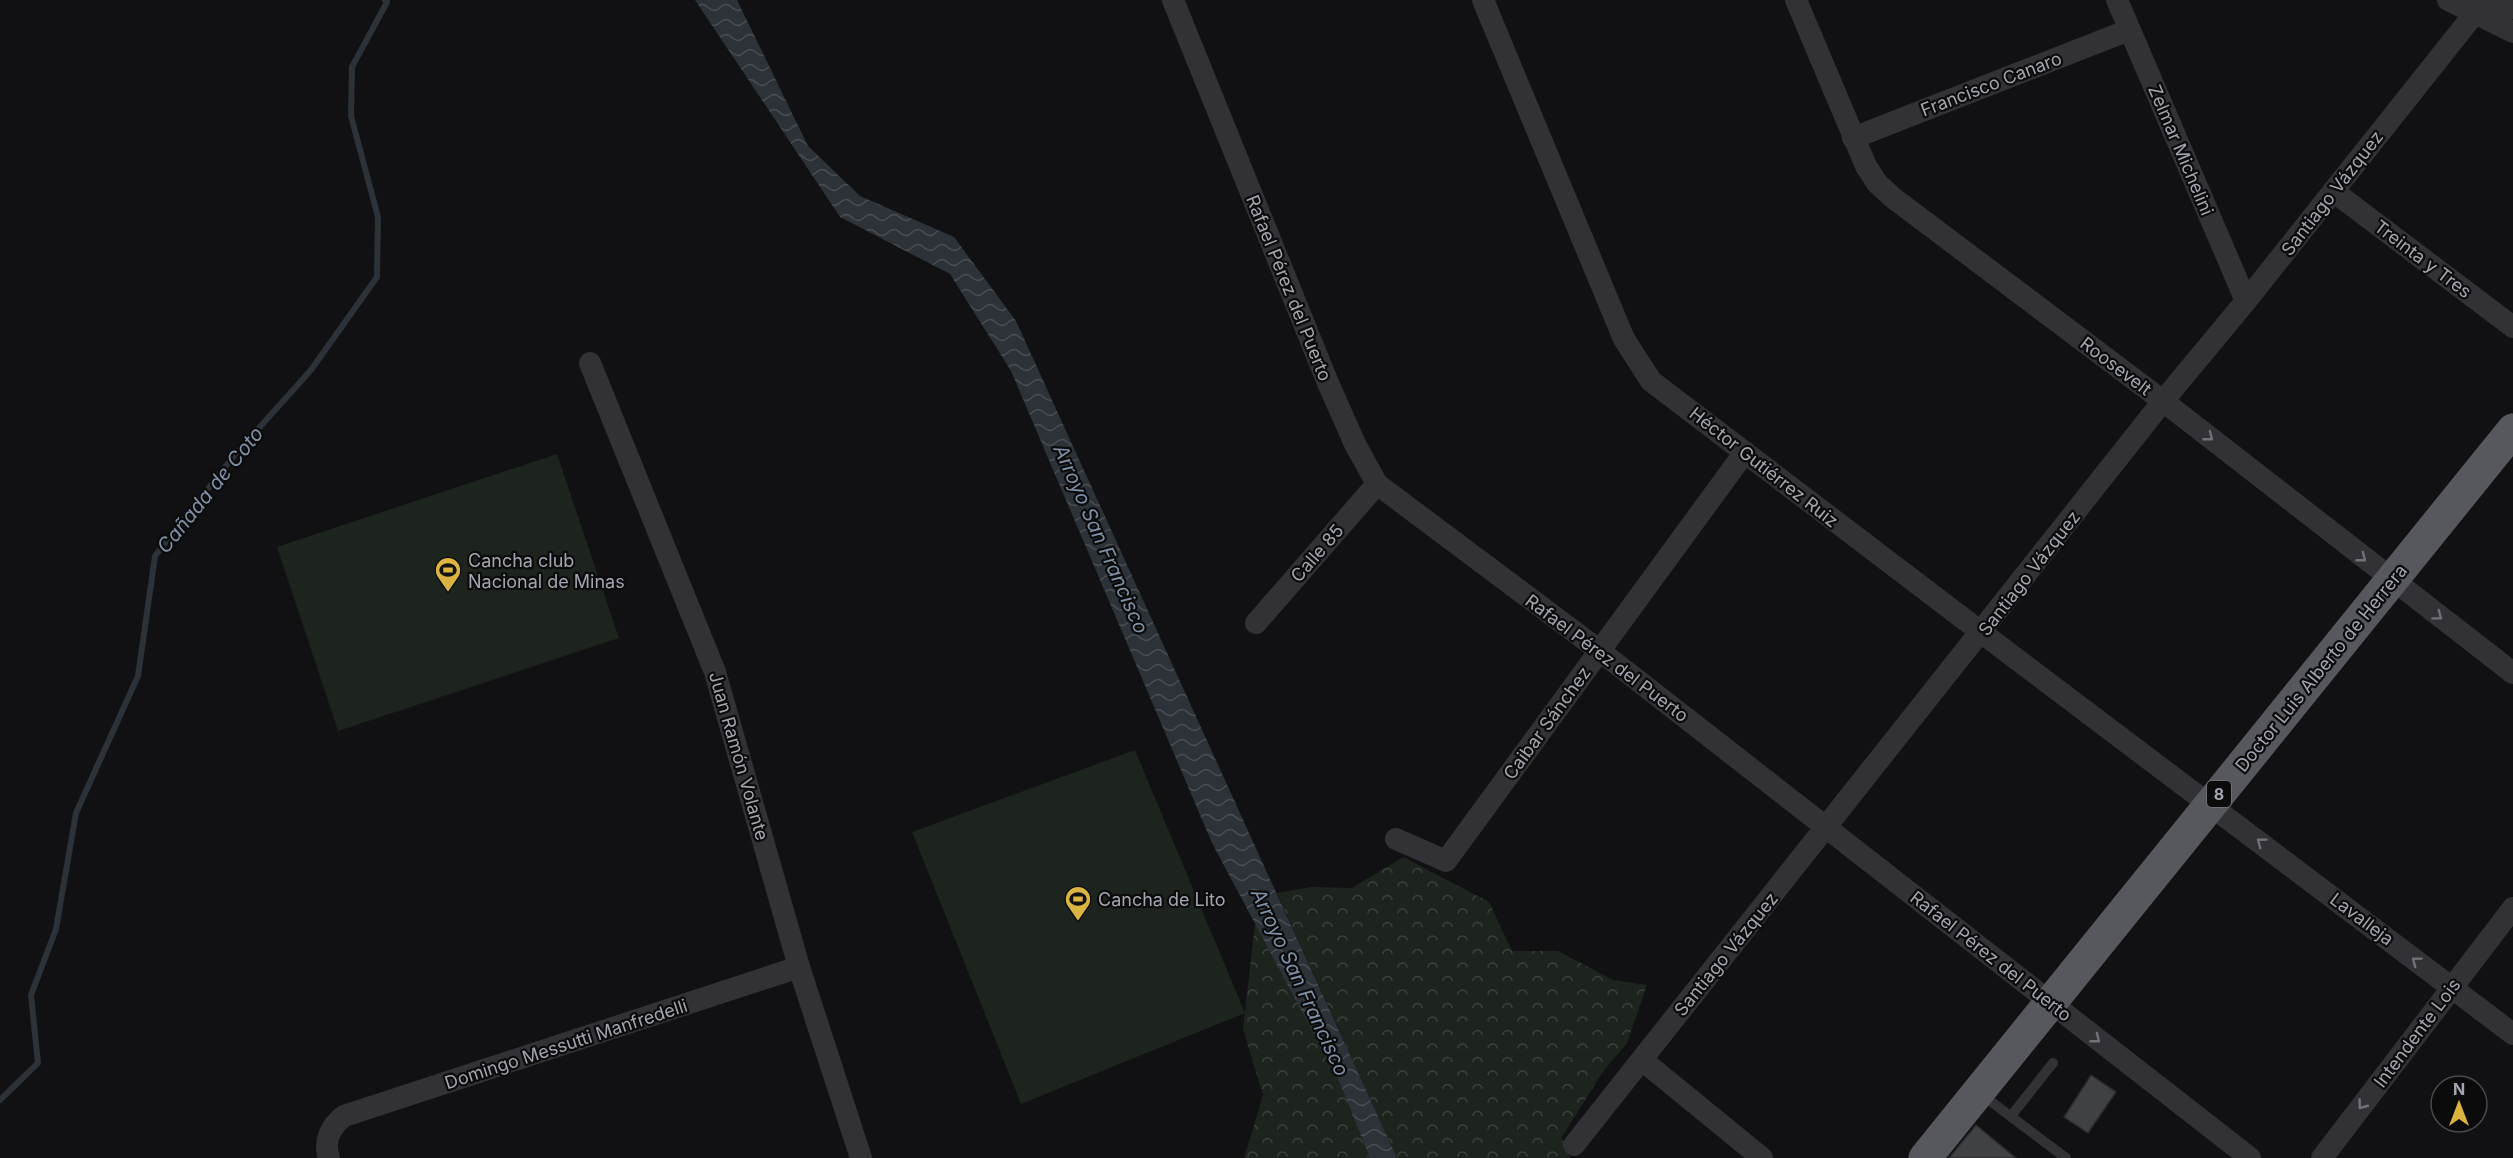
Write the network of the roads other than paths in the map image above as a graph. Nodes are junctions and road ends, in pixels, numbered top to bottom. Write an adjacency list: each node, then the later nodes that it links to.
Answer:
1 (1173, 0): 19 (street, Rafael Pérez del Puerto)
2 (1483, 0): 18 (street, Héctor Gutiérrez Ruiz)
3 (1796, 0): 11 (street, Roosevelt)
4 (2116, 0): 9 (street, Zelmar Michelini)
5 (2448, 0): 7 (street)
6 (2496, 0): 8 (street)
7 (2478, 7): 10 (street); 12 (street, Santiago Vázquez)
8 (2513, 8)
9 (2129, 30): 11 (street, Francisco Canaro); 13 (street, Zelmar Michelini)
10 (2513, 32)
11 (1853, 138): 16 (street, Roosevelt)
12 (2333, 191): 13 (street, Santiago Vázquez); 14 (street, Treinta y Tres)
13 (2246, 301): 16 (street, Santiago Vázquez)
14 (2513, 327)
15 (590, 363): 29 (street, Juan Ramón Volante)
16 (2163, 401): 20 (street, Roosevelt, one-way to 20); 22 (street, Santiago Vázquez)
17 (2513, 430): 20 (highway, Doctor Luis Alberto de Herrera / 8)
18 (1745, 452): 22 (street, Héctor Gutiérrez Ruiz); 23 (street, Caibar Sánchez)
19 (1377, 484): 21 (street, Calle 85); 23 (street, Rafael Pérez del Puerto)
20 (2391, 580): 24 (street, Roosevelt, one-way to 24); 25 (highway, Doctor Luis Alberto de Herrera / 8)
21 (1256, 622)
22 (1981, 634): 25 (street, Héctor Gutiérrez Ruiz); 26 (street, Santiago Vázquez)
23 (1600, 651): 26 (street, Rafael Pérez del Puerto); 27 (street, Caibar Sánchez)
24 (2513, 674)
25 (2211, 804): 30 (street, Lavalleja, one-way to 25); 31 (highway, Doctor Luis Alberto de Herrera / 8)
26 (1826, 828): 31 (street, Rafael Pérez del Puerto); 33 (street, Santiago Vázquez)
27 (1396, 839)
28 (2513, 908): 30 (street, Intendente Lois)
29 (799, 967): 38 (street, Domingo Messutti Manfredelli); 39 (street, Juan Ramón Volante)
30 (2451, 987): 32 (street, Lavalleja); 44 (street, Intendente Lois, one-way to 44)
31 (2050, 1003): 35 (highway, Doctor Luis Alberto de Herrera / 8); 43 (street, Rafael Pérez del Puerto, one-way to 43)
32 (2513, 1034)
33 (1642, 1060): 37 (street, Santiago Vázquez); 40 (street)
34 (2053, 1064): 36 (lane)
35 (1978, 1092): 36 (lane); 41 (highway, Doctor Luis Alberto de Herrera / 8)
36 (2011, 1116): 42 (lane)
37 (1574, 1145)
38 (329, 1158)
39 (861, 1158)
40 (1762, 1158)
41 (1925, 1158)
42 (2066, 1158)
43 (2250, 1158)
44 (2322, 1158)

